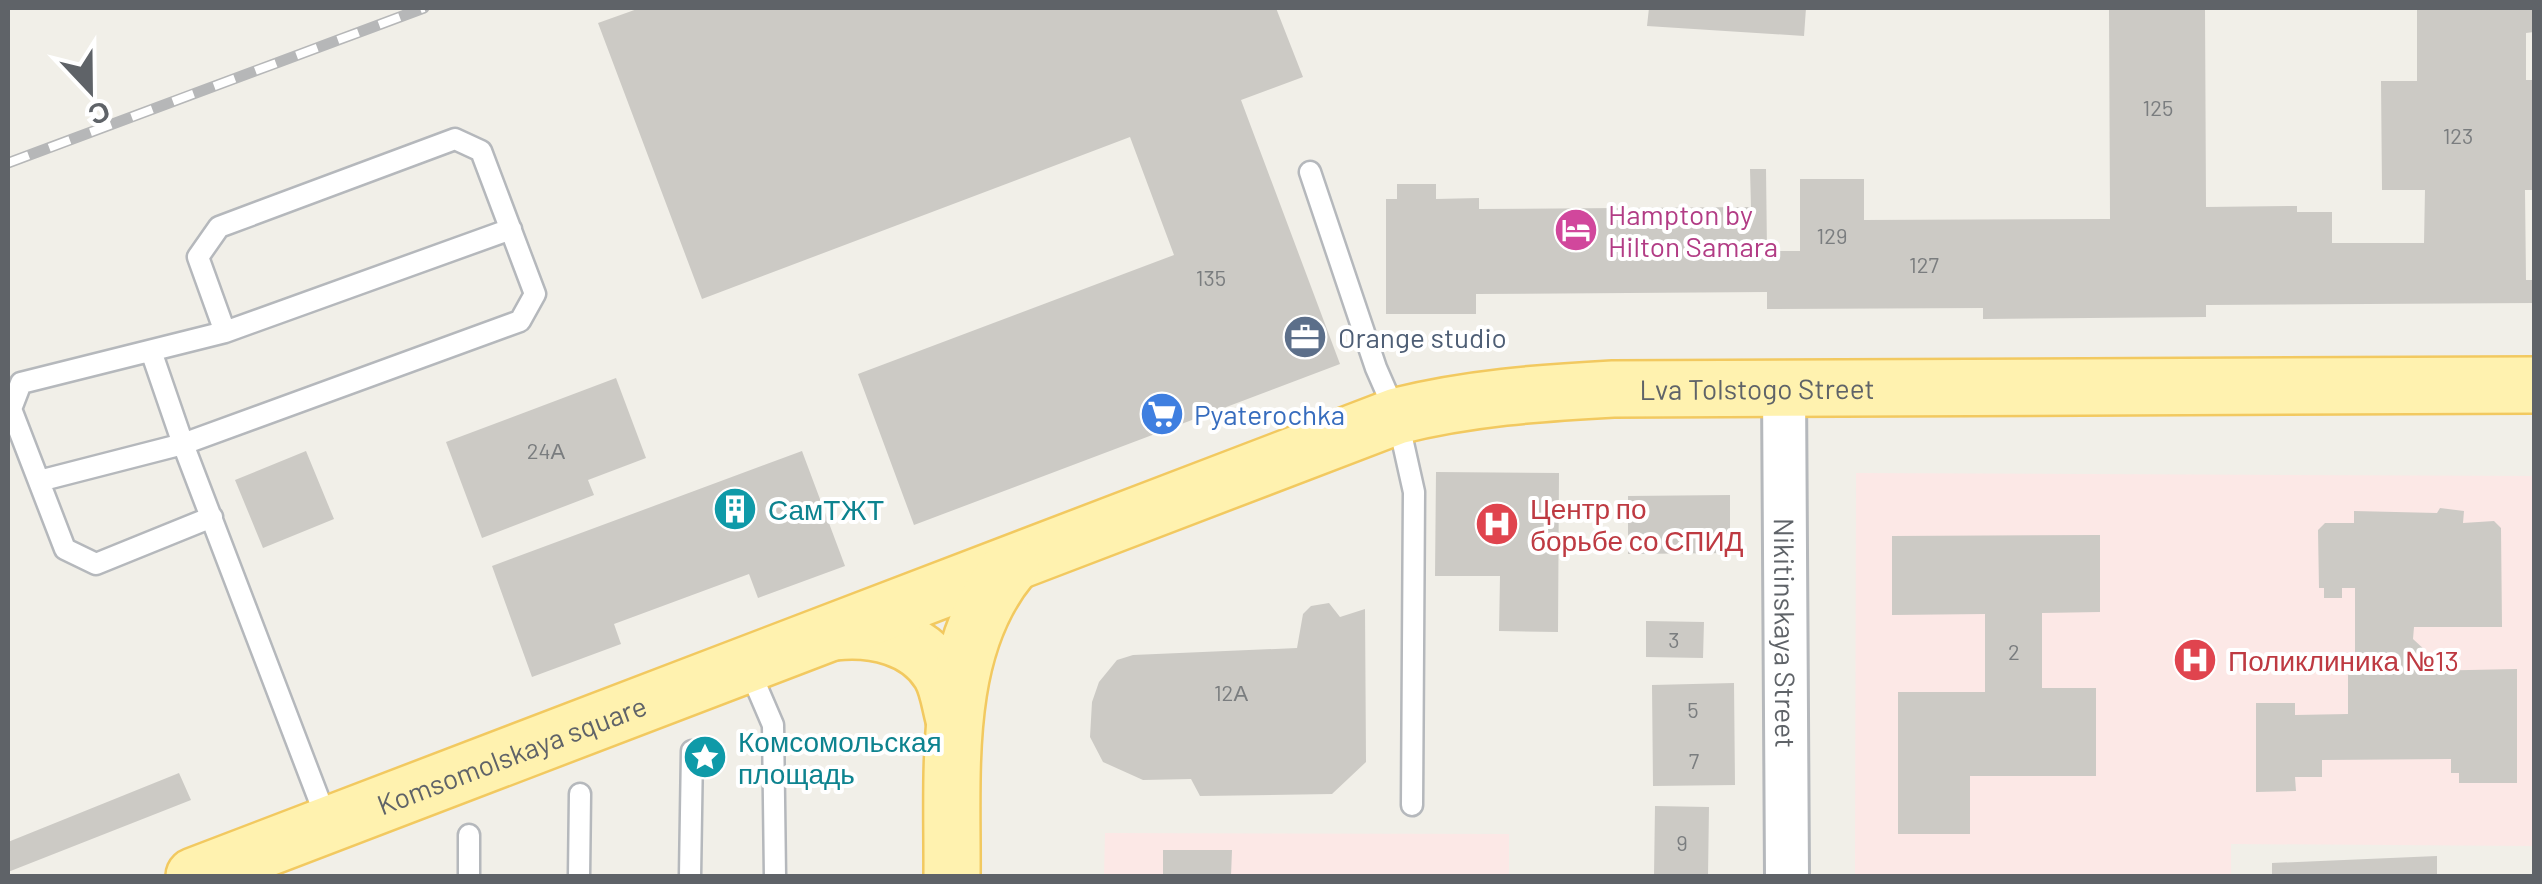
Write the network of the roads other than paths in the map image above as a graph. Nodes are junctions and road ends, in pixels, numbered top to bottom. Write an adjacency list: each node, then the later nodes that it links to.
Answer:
1 (1310, 172): 7 (lane)
2 (510, 229): 3 (lane); 3 (lane); 8 (lane)
3 (225, 332): 4 (lane)
4 (151, 351): 8 (lane); 9 (lane)
5 (2534, 386): 6 (main road, Lva Tolstogo Street)
6 (1784, 388): 7 (main road, Lva Tolstogo Street); 26 (street, Nikitinskaya Street)
7 (1397, 416): 11 (main road, Lva Tolstogo Street); 17 (lane)
8 (183, 444): 9 (lane); 10 (lane)
9 (39, 481): 10 (lane)
10 (212, 517): 18 (lane)
11 (1011, 566): 12 (main road, Lva Tolstogo Street); 14 (main road)
12 (827, 633): 13 (main road, Komsomolskaya square); 14 (main road)
13 (745, 664): 18 (main road, Komsomolskaya square); 24 (lane)
14 (954, 719): 25 (main road)
15 (692, 751): 23 (lane)
16 (580, 794): 22 (lane)
17 (1412, 805)
18 (329, 824): 20 (main road, Komsomolskaya square)
19 (470, 835): 21 (lane)
20 (194, 876)
21 (469, 876)
22 (580, 876)
23 (690, 876)
24 (775, 876)
25 (952, 876)
26 (1787, 876)

